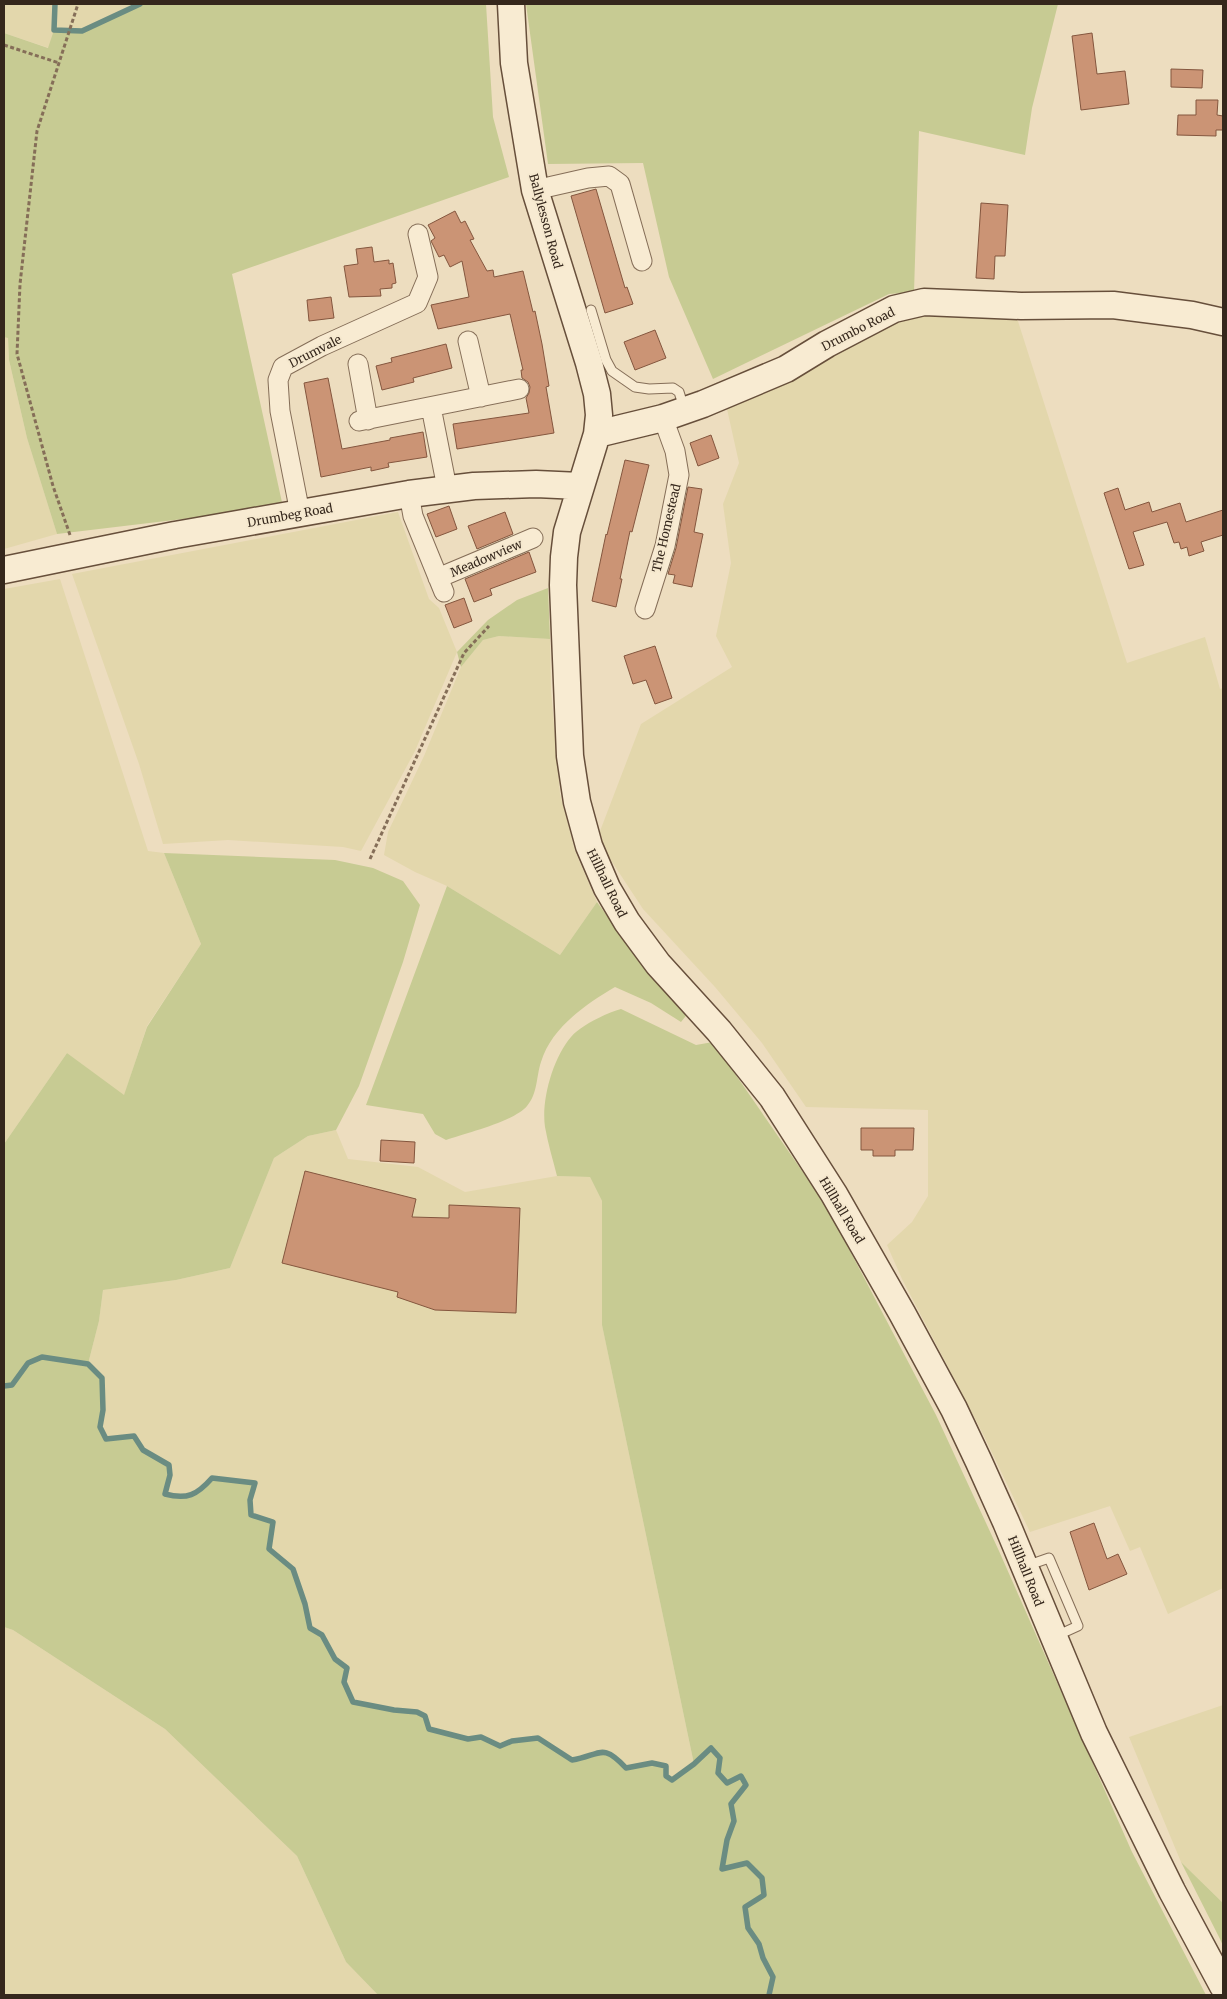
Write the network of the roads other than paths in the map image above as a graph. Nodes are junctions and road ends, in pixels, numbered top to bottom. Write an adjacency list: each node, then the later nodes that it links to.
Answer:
1 (512, 4): 2 (main road, Ballylesson Road)
2 (535, 190): 4 (street); 13 (main road, Ballylesson Road)
3 (418, 234): 17 (street, Drumvale)
4 (642, 261)
5 (591, 310): 12 (lane)
6 (1223, 322): 12 (main road, Drumbo Road)
7 (468, 341): 10 (street)
8 (358, 364): 11 (street)
9 (519, 389): 10 (street)
10 (481, 397): 11 (street)
11 (431, 407): 15 (street)
12 (674, 414): 13 (main road, Drumbo Road); 20 (street, The Homestead)
13 (597, 434): 14 (main road, Hillhall Road)
14 (580, 486): 15 (main road, Drumbeg Road); 21 (main road, Hillhall Road)
15 (447, 488): 16 (main road, Drumbeg Road)
16 (409, 494): 17 (main road, Drumbeg Road); 18 (street, Meadowview)
17 (300, 513): 19 (main road, Drumbeg Road)
18 (534, 538)
19 (4, 570)
20 (645, 609)
21 (1223, 1986)

